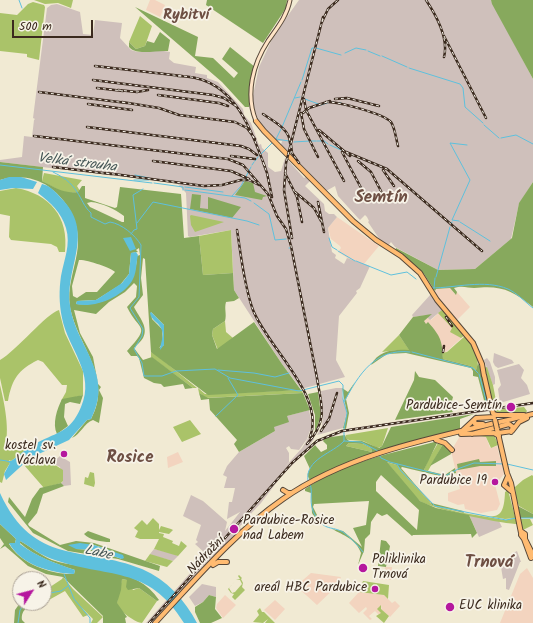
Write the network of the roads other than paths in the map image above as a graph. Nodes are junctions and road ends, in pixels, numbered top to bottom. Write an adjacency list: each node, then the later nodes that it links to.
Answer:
1 (290, 0): 2 (main road)
2 (256, 121): 5 (main road, bridge)
3 (523, 415): 4 (main road); 5 (main road); 6 (main road)
4 (532, 415): 7 (main road); 9 (main road)
5 (494, 416): 6 (main road); 8 (main road, bridge)
6 (476, 418): 9 (main road)
7 (511, 432): 8 (main road); 10 (main road)
8 (499, 433): 10 (main road); 14 (main road)
9 (458, 434): 10 (main road); 11 (main road); 13 (main road)
10 (472, 434)
11 (436, 440): 12 (main road); 13 (main road)
12 (452, 450)
13 (378, 454): 16 (main road)
14 (507, 473): 15 (main road); 17 (main road)
15 (505, 481): 17 (main road); 17 (main road)
16 (309, 483): 18 (main road); 19 (main road)
17 (510, 485): 21 (main road)
18 (293, 492): 19 (main road); 19 (main road)
19 (282, 501): 20 (main road, Nádražní); 23 (main road, Nádražní)
20 (224, 554): 22 (main road, Nádražní); 22 (main road)
21 (533, 557)
22 (212, 566): 23 (main road, Nádražní)
23 (185, 593): 24 (main road)
24 (156, 623)

